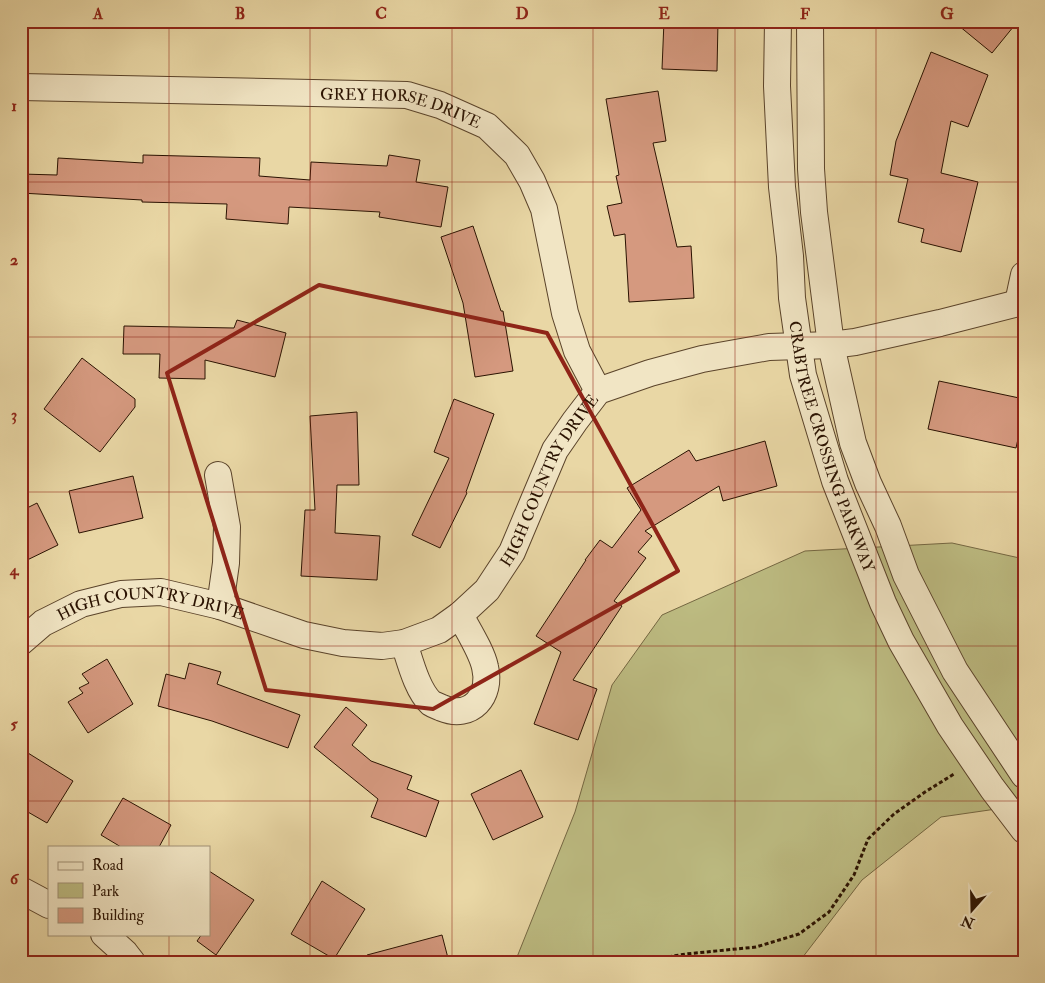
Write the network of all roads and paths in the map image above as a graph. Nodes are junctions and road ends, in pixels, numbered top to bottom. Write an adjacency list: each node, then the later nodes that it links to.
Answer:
1 (778, 21): 7 (street, CRABTREE CROSSING PARKWAY)
2 (810, 21): 6 (street, CRABTREE CROSSING PARKWAY)
3 (21, 87): 8 (street, GREY HORSE DRIVE)
4 (1024, 274): 5 (street)
5 (1021, 304): 6 (street, HIGH COUNTRY DRIVE)
6 (831, 345): 7 (street, HIGH COUNTRY DRIVE); 15 (street, CRABTREE CROSSING PARKWAY)
7 (799, 346): 8 (street, HIGH COUNTRY DRIVE); 16 (street, CRABTREE CROSSING PARKWAY)
8 (598, 391): 11 (street, HIGH COUNTRY DRIVE)
9 (218, 475): 10 (street)
10 (220, 606): 12 (street, HIGH COUNTRY DRIVE); 13 (street, HIGH COUNTRY DRIVE)
11 (460, 615): 13 (street, HIGH COUNTRY DRIVE); 13 (street)
12 (21, 642)
13 (404, 643)
14 (956, 773): 21 (path)
15 (1024, 775)
16 (1024, 830)
17 (21, 890): 18 (street)
18 (48, 904)
19 (106, 936): 20 (street)
20 (132, 962)
21 (636, 962)

